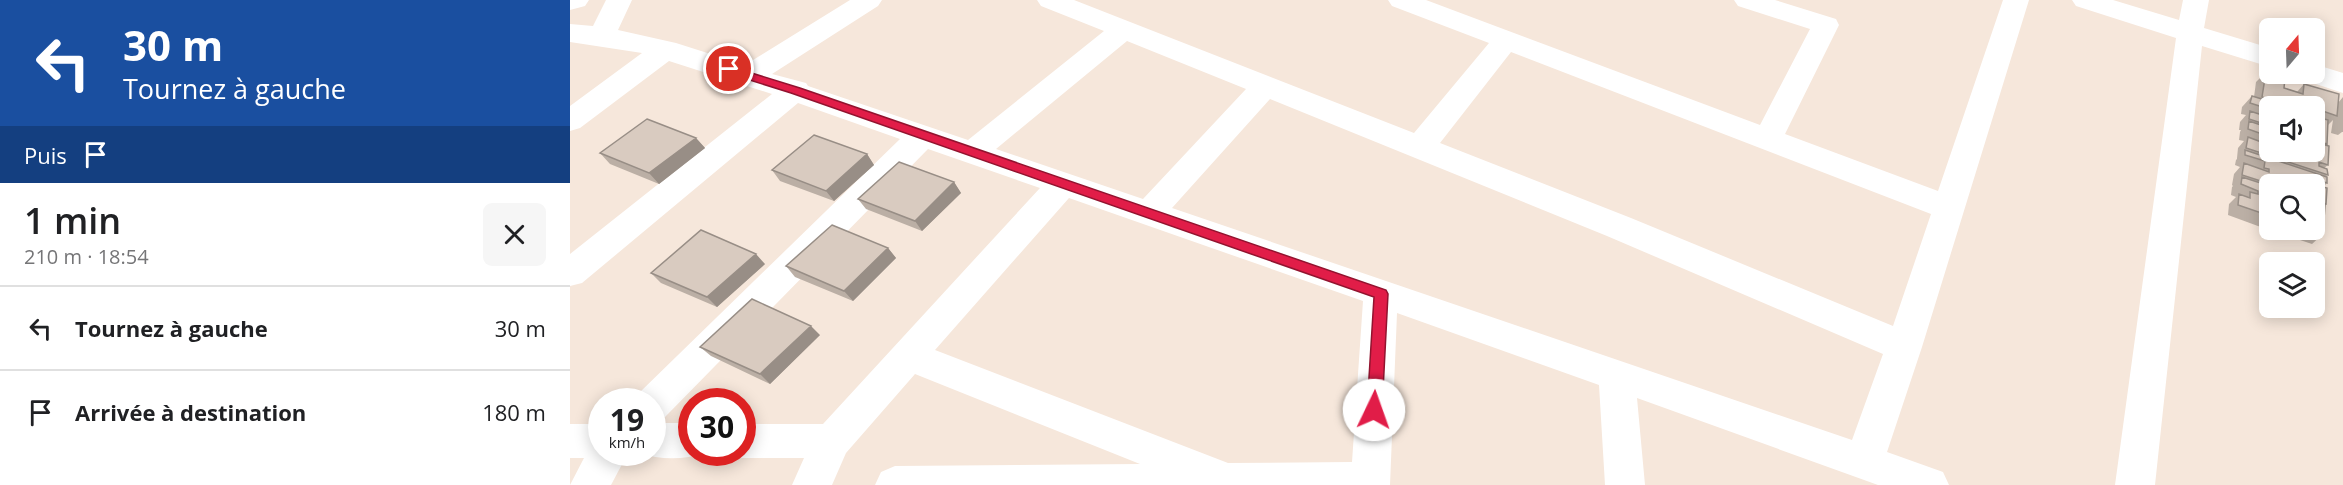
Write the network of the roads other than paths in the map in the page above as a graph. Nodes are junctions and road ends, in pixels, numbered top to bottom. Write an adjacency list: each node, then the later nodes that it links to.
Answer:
1 (576, 0): 10 (street)
2 (619, 0): 13 (street)
3 (868, 0): 17 (street)
4 (1401, 0): 14 (street)
5 (1747, 0): 24 (street)
6 (2016, 0): 28 (street)
7 (2085, 0): 12 (street)
8 (2196, 0): 12 (street)
9 (1056, 1): 11 (street)
10 (570, 2)
11 (1125, 28): 20 (street); 26 (street)
12 (2190, 32): 16 (street); 49 (street)
13 (586, 34): 15 (street)
14 (1507, 39): 24 (street); 25 (street)
15 (666, 49): 17 (street); 22 (street)
16 (2259, 54)
17 (749, 76): 21 (street)
18 (2325, 77): 19 (street)
19 (2343, 83)
20 (1266, 85): 25 (street); 29 (street)
21 (795, 90): 23 (street); 30 (street)
22 (570, 121)
23 (922, 136): 26 (street); 35 (street)
24 (1768, 140): 28 (street)
25 (1420, 147): 32 (street)
26 (972, 153): 27 (street)
27 (1063, 183): 29 (street); 33 (street)
28 (1949, 208): 32 (street)
29 (1149, 213): 31 (street)
30 (570, 273)
31 (1381, 294): 34 (street); 43 (street)
32 (1904, 347): 40 (street)
33 (909, 356): 39 (street); 42 (street)
34 (1617, 374): 40 (street); 47 (street)
35 (666, 391)
36 (570, 441): 37 (street)
37 (588, 441)
38 (756, 441): 39 (street)
39 (832, 441): 45 (street)
40 (1864, 462): 48 (street)
41 (601, 466): 44 (street)
42 (1231, 482): 43 (street); 46 (street)
43 (1370, 483)
44 (589, 485)
45 (812, 485)
46 (895, 485)
47 (1625, 485)
48 (1929, 485)
49 (2135, 485)

